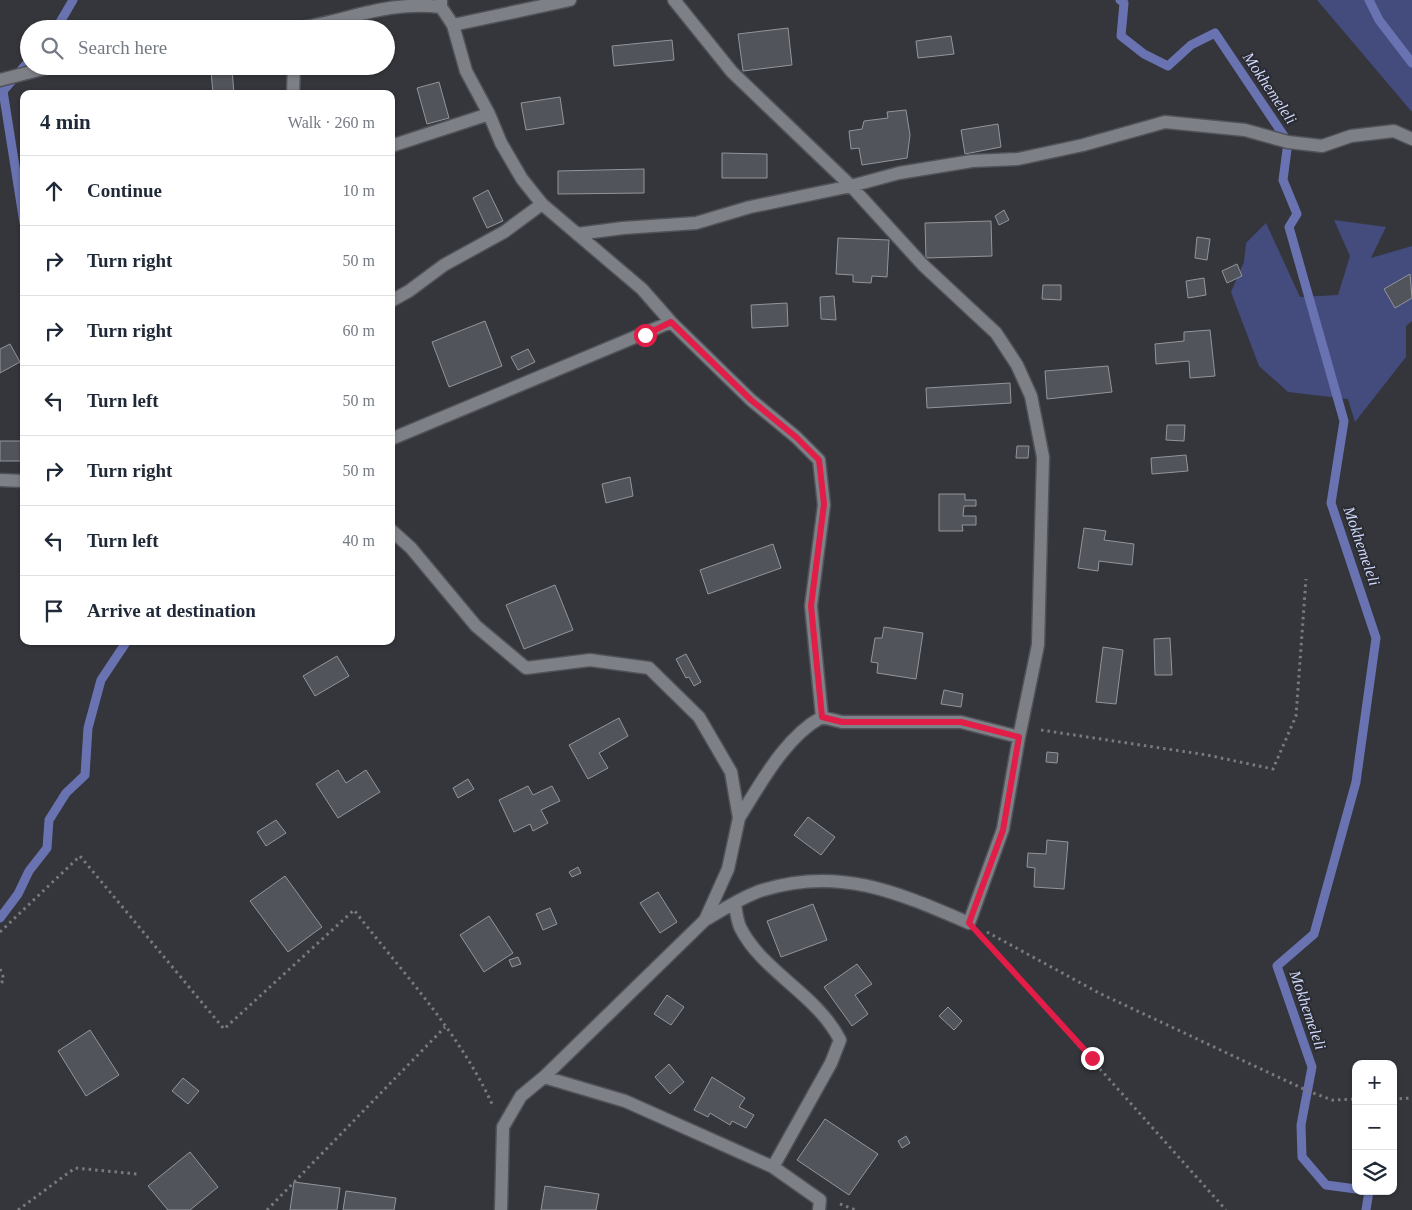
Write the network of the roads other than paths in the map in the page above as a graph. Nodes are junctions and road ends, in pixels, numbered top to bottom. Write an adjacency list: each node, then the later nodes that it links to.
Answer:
1 (570, 0): 5 (street)
2 (674, 0): 13 (street)
3 (441, 3): 4 (street); 5 (street)
4 (331, 20)
5 (453, 25): 10 (street)
6 (20, 75): 8 (street)
7 (294, 75): 9 (street)
8 (0, 80)
9 (293, 90)
10 (489, 114): 12 (street); 14 (street)
11 (1412, 139): 13 (street)
12 (395, 145)
13 (851, 186): 15 (street); 23 (street)
14 (542, 204): 15 (street); 16 (street)
15 (577, 234): 17 (street)
16 (395, 298)
17 (671, 322): 18 (street); 22 (street)
18 (395, 438)
19 (0, 480): 20 (street)
20 (20, 481)
21 (395, 534): 24 (street)
22 (822, 717): 23 (street); 24 (street)
23 (1019, 737): 25 (street)
24 (738, 818): 26 (street)
25 (734, 904): 26 (street); 28 (street)
26 (705, 920): 27 (street)
27 (544, 1077): 28 (street); 29 (street)
28 (773, 1167): 30 (street)
29 (501, 1210)
30 (819, 1210)

